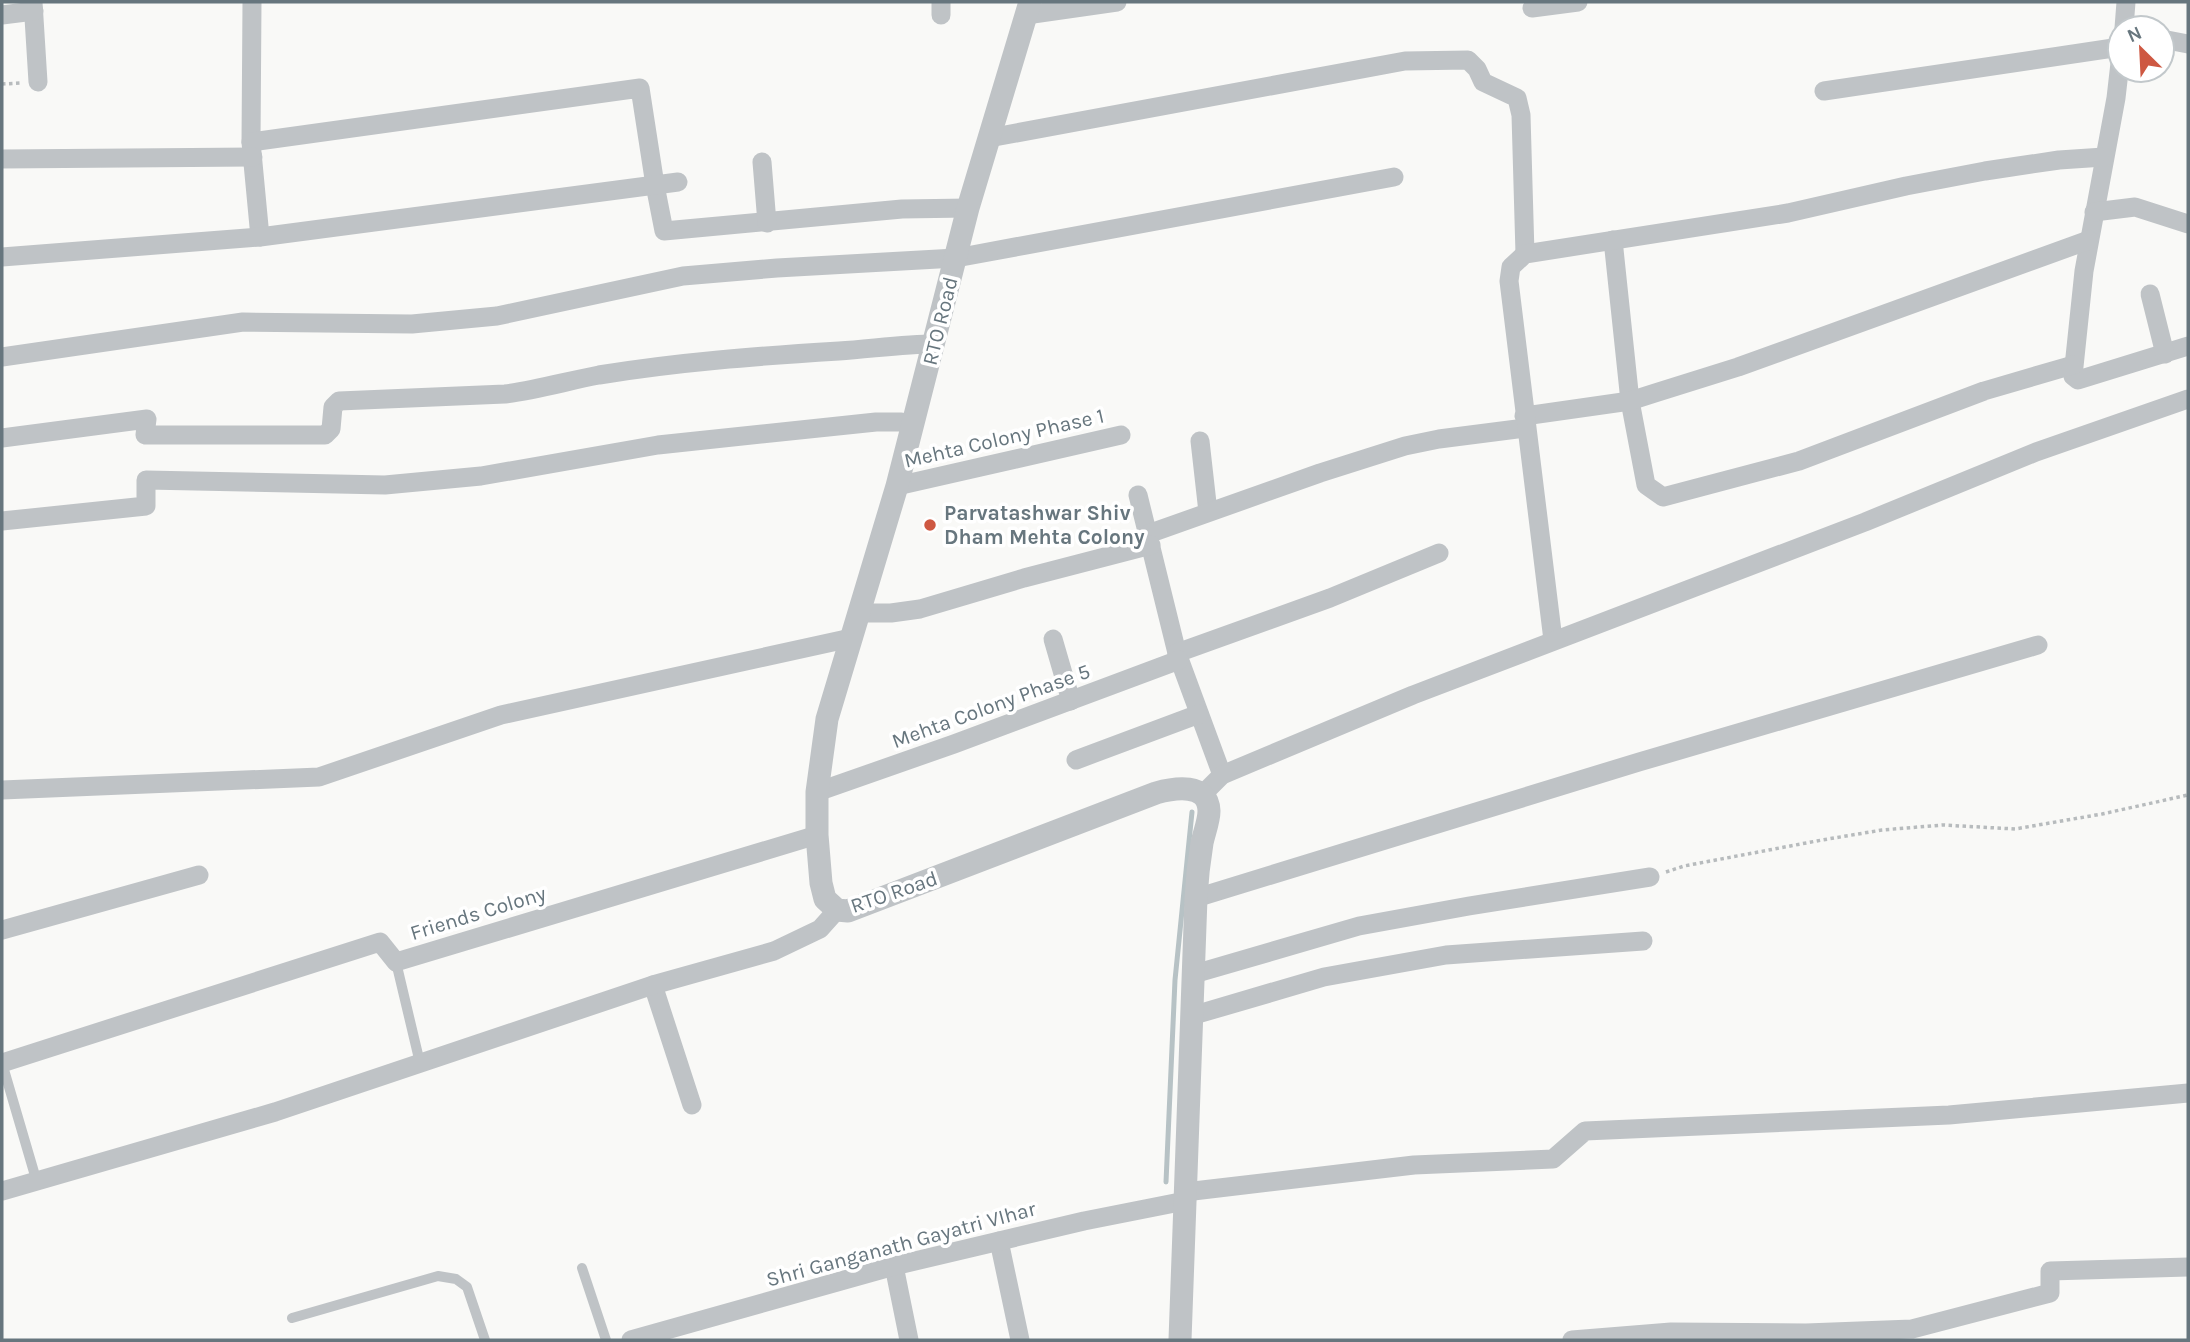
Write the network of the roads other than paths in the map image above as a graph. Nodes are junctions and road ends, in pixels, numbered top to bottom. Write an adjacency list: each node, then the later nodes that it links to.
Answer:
1 (252, 2): 13 (street)
2 (1117, 2): 6 (street)
3 (1578, 2): 5 (street)
4 (34, 7): 7 (street); 9 (street)
5 (1532, 8)
6 (1028, 9): 12 (street, RTO Road)
7 (2, 15)
8 (2106, 49): 11 (street)
9 (38, 82)
10 (2116, 84): 14 (street)
11 (1824, 91)
12 (989, 138): 20 (street, RTO Road); 27 (street)
13 (252, 149): 15 (street); 19 (street); 24 (street)
14 (2104, 158): 21 (street); 25 (street)
15 (2, 159)
16 (762, 162): 22 (street)
17 (1394, 177): 29 (street)
18 (678, 182): 19 (street)
19 (655, 185): 22 (street); 24 (street)
20 (968, 208): 22 (street); 29 (street, RTO Road)
21 (2094, 212): 23 (street); 26 (street)
22 (766, 223)
23 (2188, 224)
24 (260, 237): 28 (street)
25 (1613, 240): 27 (street); 37 (street)
26 (2089, 240): 35 (street); 37 (street)
27 (1525, 254): 38 (street)
28 (2, 257)
29 (956, 258): 31 (street, RTO Road); 34 (street)
30 (2150, 294): 33 (street)
31 (935, 344): 39 (street, RTO Road); 41 (street)
32 (2188, 346): 33 (street)
33 (2165, 354): 35 (street)
34 (2, 357)
35 (2073, 365): 37 (street)
36 (2188, 399): 52 (street)
37 (1630, 401): 38 (street)
38 (1525, 421): 45 (street); 52 (street)
39 (914, 424): 43 (street, RTO Road); 46 (street)
40 (1121, 435): 43 (street, Mehta Colony Phase 1)
41 (2, 438)
42 (1200, 441): 45 (street)
43 (897, 486): 49 (street, RTO Road)
44 (1138, 495): 47 (street)
45 (1208, 512): 47 (street)
46 (2, 521)
47 (1149, 539): 49 (street); 54 (street)
48 (1438, 553): 54 (street, Mehta Colony Phase 5)
49 (858, 613): 50 (street, RTO Road)
50 (851, 638): 59 (street); 60 (street, RTO Road)
51 (1053, 639): 55 (street)
52 (1553, 640): 58 (street)
53 (2038, 645): 65 (street)
54 (1178, 656): 55 (street, Mehta Colony Phase 5); 56 (street)
55 (1071, 701): 60 (street, Mehta Colony Phase 5)
56 (1199, 714): 57 (street); 58 (street)
57 (1076, 760)
58 (1222, 775): 61 (street)
59 (2, 790)
60 (817, 792): 62 (street, RTO Road)
61 (1202, 795): 65 (street); 66 (street, RTO Road)
62 (817, 835): 66 (street, RTO Road); 69 (street, Friends Colony)
63 (199, 875): 67 (street)
64 (1650, 877): 70 (street)
65 (1196, 898): 70 (street)
66 (837, 910): 71 (street)
67 (2, 930)
68 (1643, 941): 72 (street)
69 (396, 962): 73 (street, Friends Colony); 74 (lane)
70 (1194, 974): 72 (street)
71 (653, 985): 74 (street); 76 (street)
72 (1191, 1016): 79 (street)
73 (2, 1063): 77 (lane)
74 (421, 1063): 77 (street)
75 (2188, 1093): 79 (street, Shri Ganganath Gayatri VIhar)
76 (692, 1105)
77 (36, 1179): 78 (street)
78 (2, 1191)
79 (1185, 1197): 80 (street, Shri Ganganath Gayatri VIhar); 90 (street)
80 (999, 1241): 81 (street, Shri Ganganath Gayatri VIhar); 89 (street)
81 (894, 1266): 87 (street, Shri Ganganath Gayatri VIhar); 88 (street)
82 (582, 1268): 86 (lane)
83 (2188, 1268): 91 (street)
84 (292, 1318): 85 (lane)
85 (485, 1340)
86 (606, 1340)
87 (631, 1340)
88 (909, 1340)
89 (1020, 1340)
90 (1180, 1340)
91 (1572, 1340)

